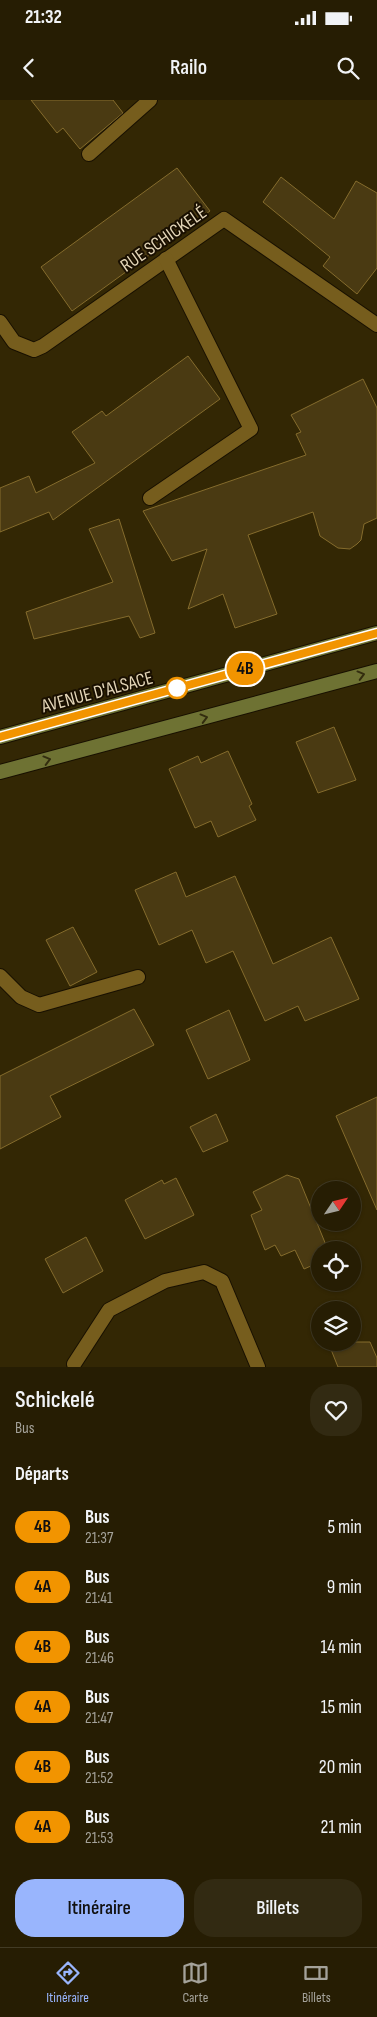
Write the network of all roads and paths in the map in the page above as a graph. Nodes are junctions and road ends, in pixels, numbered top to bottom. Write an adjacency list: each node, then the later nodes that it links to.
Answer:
1 (150, 100): 2 (street)
2 (89, 154)
3 (166, 259): 4 (street, RUE SCHICKELÉ); 5 (street, RUE SCHICKELÉ); 6 (street)
4 (0, 322)
5 (377, 325)
6 (150, 498)
7 (377, 633): 9 (main road, AVENUE D'ALSACE)
8 (377, 671): 10 (main road, one-way to 8)
9 (0, 737)
10 (0, 772)
11 (0, 976): 12 (street)
12 (138, 977)
13 (74, 1364): 14 (street)
14 (258, 1367)

